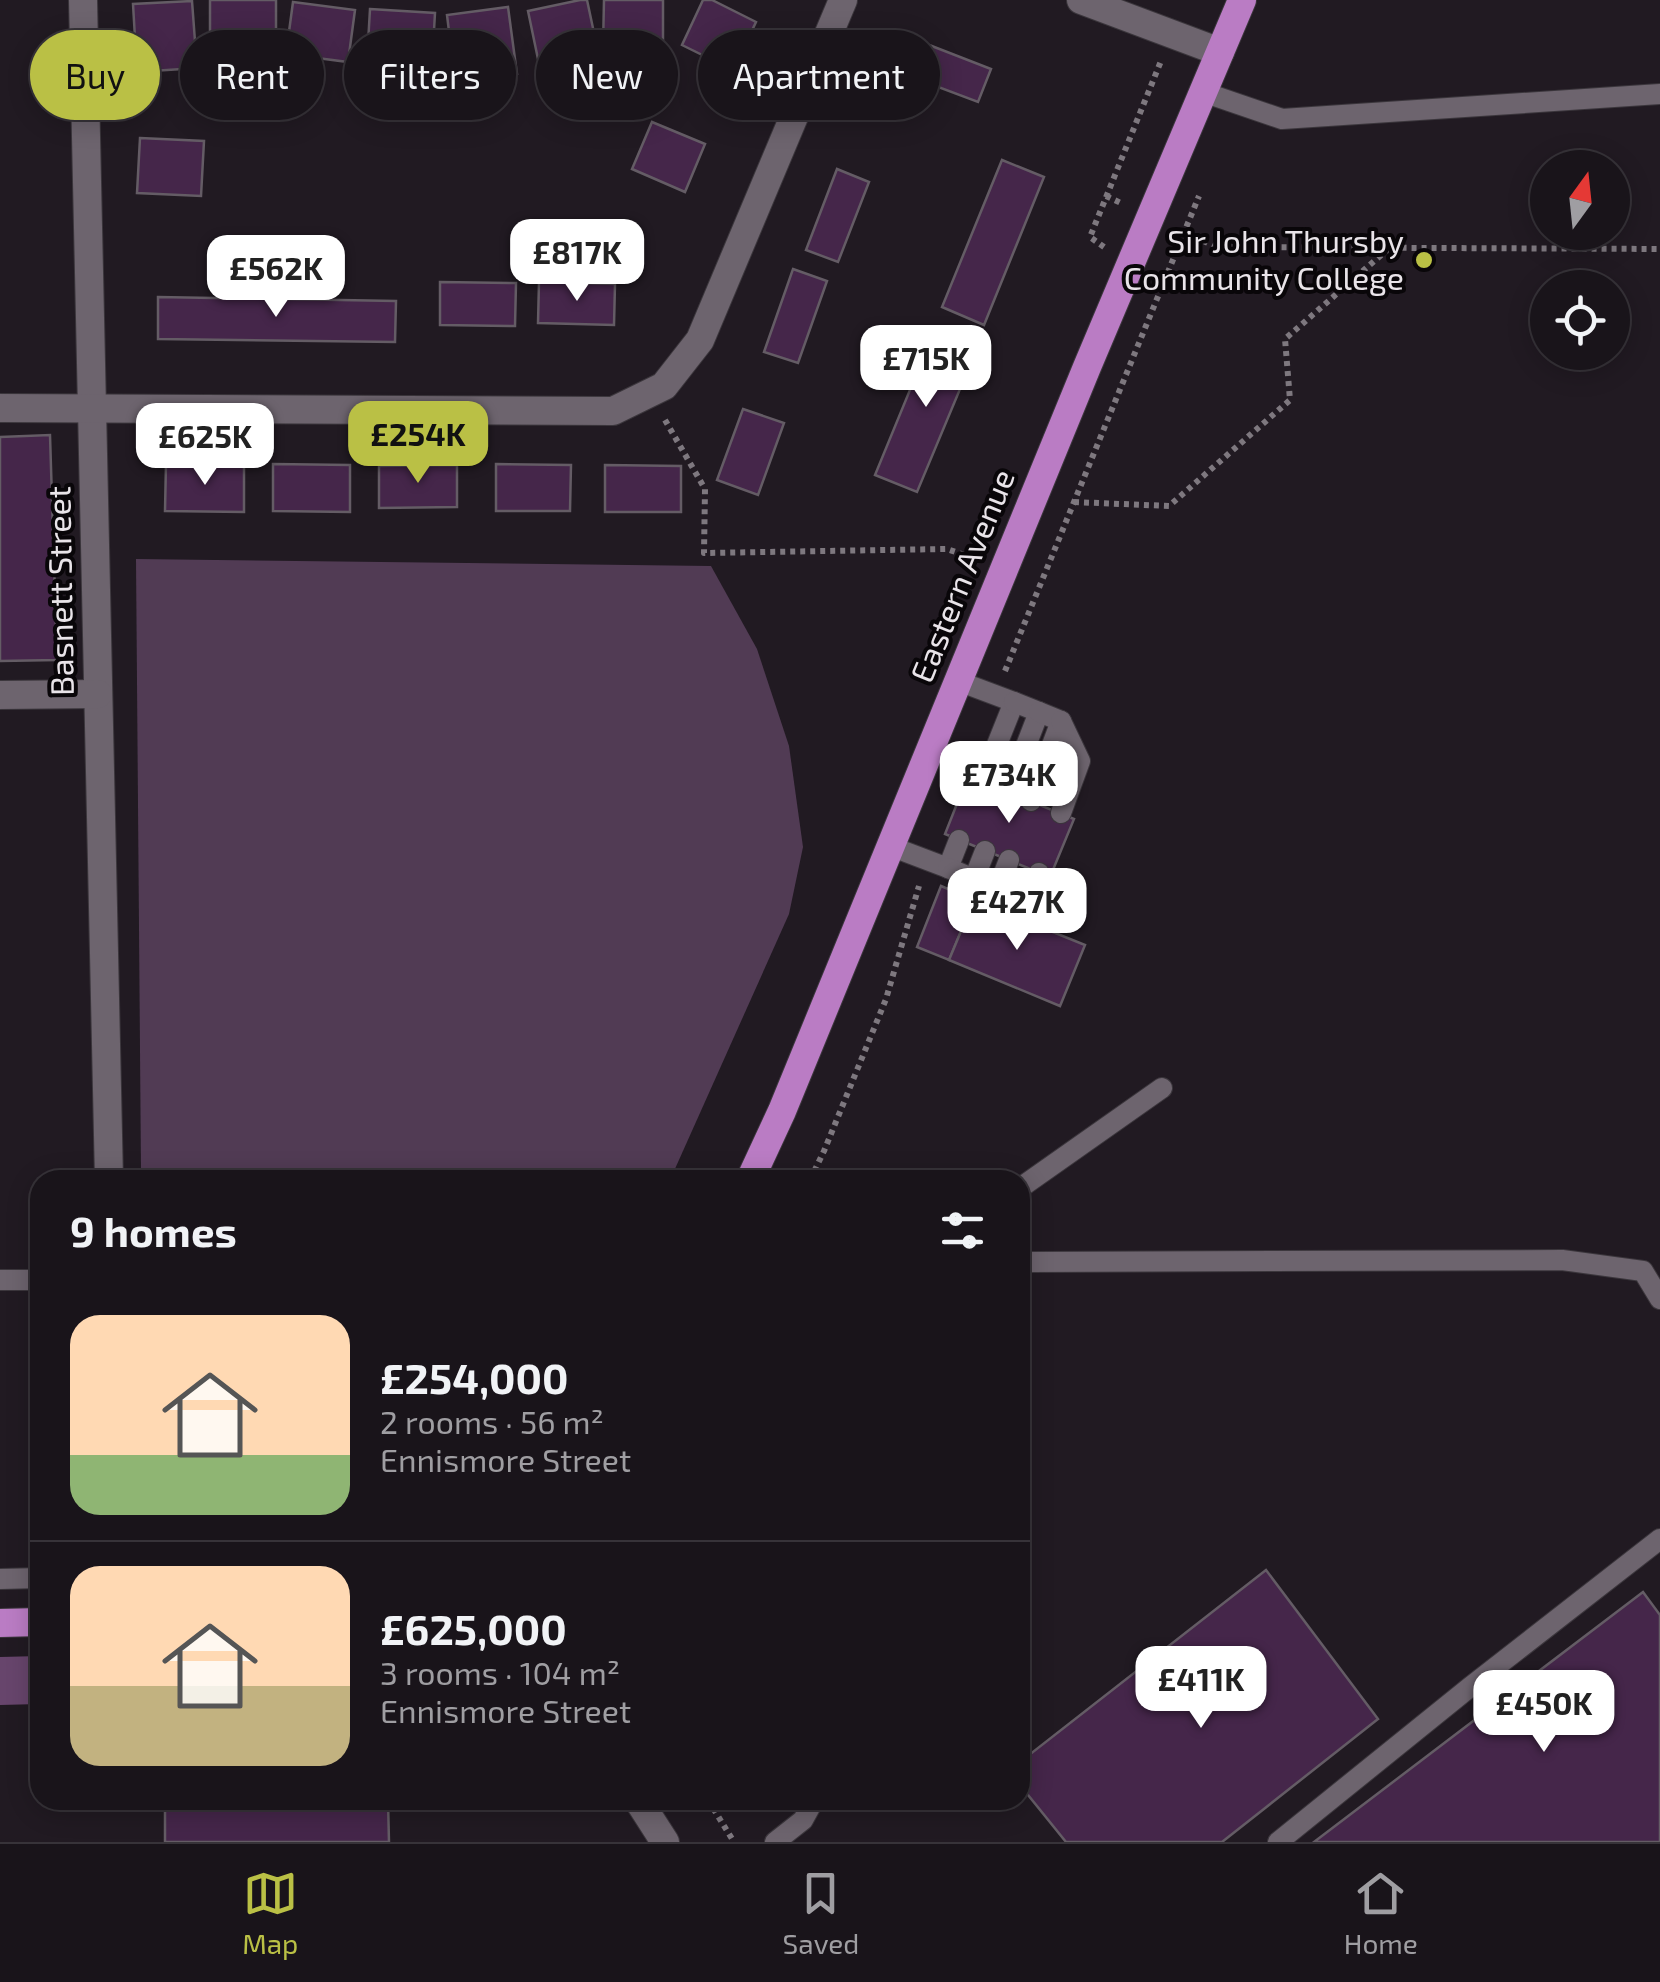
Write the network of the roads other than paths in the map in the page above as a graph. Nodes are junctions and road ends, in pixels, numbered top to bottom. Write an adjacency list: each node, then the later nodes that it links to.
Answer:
1 (83, 0): 9 (street, Basnett Street)
2 (843, 0): 9 (street)
3 (1082, 0): 5 (street)
4 (1242, 0): 5 (highway, Eastern Avenue)
5 (1220, 52): 6 (highway, Eastern Avenue)
6 (1202, 92): 7 (lane); 10 (highway, Eastern Avenue)
7 (1660, 94)
8 (0, 408): 9 (street)
9 (92, 408): 11 (street, Basnett Street)
10 (958, 680): 13 (lane); 21 (highway, Eastern Avenue)
11 (98, 694): 12 (street); 29 (street, Basnett Street)
12 (0, 696)
13 (1014, 702): 14 (lane); 16 (lane)
14 (1039, 712): 15 (lane); 17 (lane)
15 (1062, 721): 18 (lane); 19 (lane)
16 (982, 782)
17 (1008, 792)
18 (1031, 802)
19 (1061, 813)
20 (959, 840): 24 (lane)
21 (890, 846): 24 (lane); 30 (highway, Eastern Avenue)
22 (985, 851): 26 (lane)
23 (1009, 860): 27 (lane)
24 (948, 868): 26 (lane)
25 (1039, 873): 27 (lane)
26 (974, 879): 27 (lane)
27 (998, 888)
28 (1162, 1088): 31 (lane)
29 (109, 1170)
30 (755, 1170)
31 (1030, 1181)
32 (1030, 1262): 35 (lane)
33 (0, 1280): 34 (lane)
34 (30, 1280)
35 (1660, 1298)
36 (1660, 1540): 45 (lane)
37 (30, 1578): 38 (lane)
38 (0, 1579)
39 (30, 1622): 40 (highway)
40 (0, 1623)
41 (644, 1810): 43 (street)
42 (808, 1810): 44 (lane)
43 (665, 1842)
44 (776, 1842)
45 (1278, 1842)

